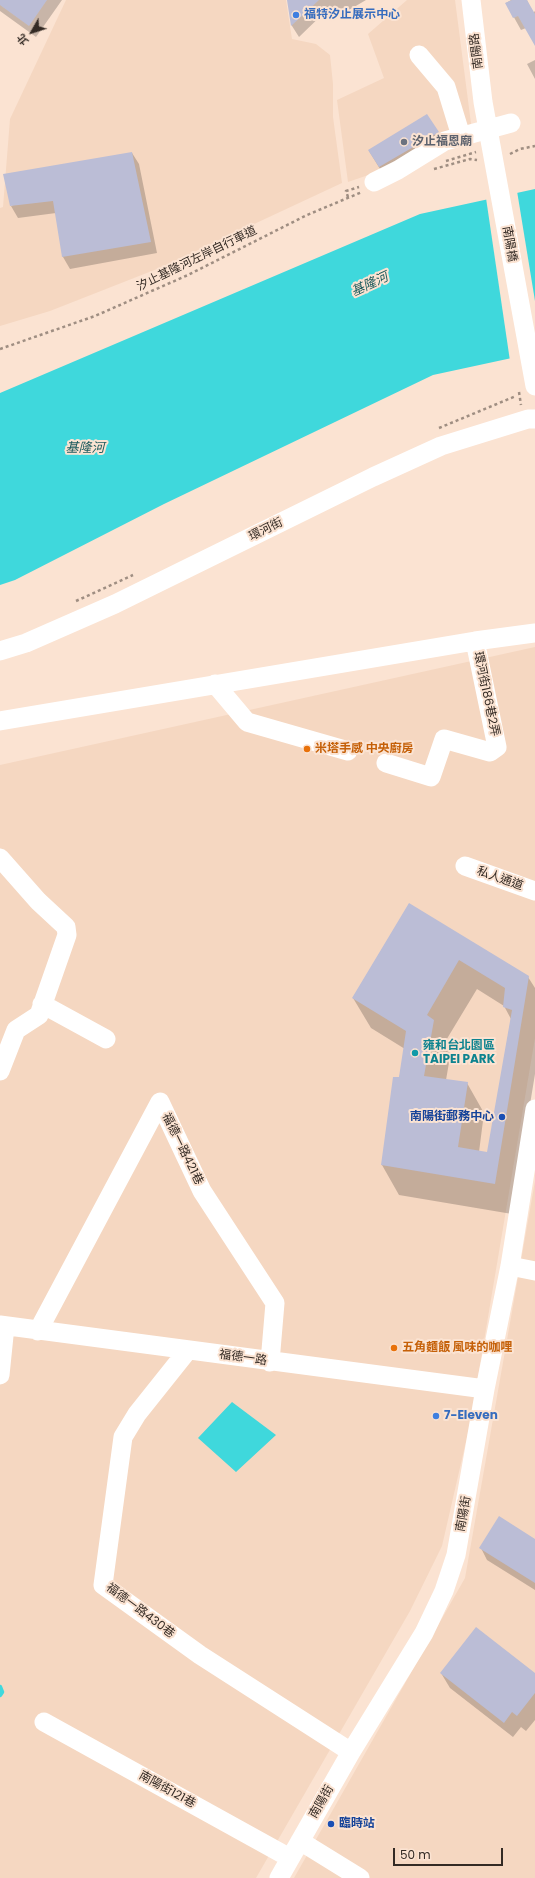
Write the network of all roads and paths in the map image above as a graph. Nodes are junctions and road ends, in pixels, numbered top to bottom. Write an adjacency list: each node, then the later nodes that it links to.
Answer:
1 (471, 0): 3 (street, 南陽路)
2 (419, 55): 5 (street)
3 (483, 102): 10 (street, 南陽橋)
4 (511, 123): 5 (street)
5 (461, 136): 8 (street)
6 (535, 146): 7 (path)
7 (520, 149)
8 (368, 187): 9 (path, 汐止基隆河左岸自行車道)
9 (0, 349)
10 (535, 386)
11 (516, 396): 13 (path)
12 (535, 419): 16 (street, 環河街)
13 (435, 430)
14 (535, 633): 15 (street)
15 (475, 641): 17 (street); 20 (street, 環河街186巷2弄)
16 (0, 651)
17 (215, 684): 18 (street); 19 (street)
18 (0, 720)
19 (348, 751)
20 (386, 762)
21 (0, 858): 24 (street)
22 (465, 866): 23 (street, 私人通道)
23 (535, 891)
24 (42, 1004): 25 (street); 26 (street)
25 (106, 1039)
26 (0, 1070)
27 (535, 1108): 28 (street, 南陽街)
28 (510, 1266): 29 (street); 35 (street, 南陽街)
29 (535, 1271)
30 (2, 1325): 31 (street, 福德一路); 34 (street)
31 (38, 1331): 32 (street, 福德一路); 33 (street, 福德一路421巷)
32 (188, 1350): 33 (street, 福德一路); 37 (street, 福德一路430巷)
33 (270, 1362): 35 (street, 福德一路)
34 (0, 1375)
35 (486, 1389): 37 (street, 南陽街)
36 (44, 1722): 39 (street, 南陽街121巷)
37 (352, 1752): 38 (street, 南陽街)
38 (300, 1841): 39 (street, 南陽街); 41 (street)
39 (290, 1858): 40 (street, 南陽街)
40 (279, 1878)
41 (360, 1878)

